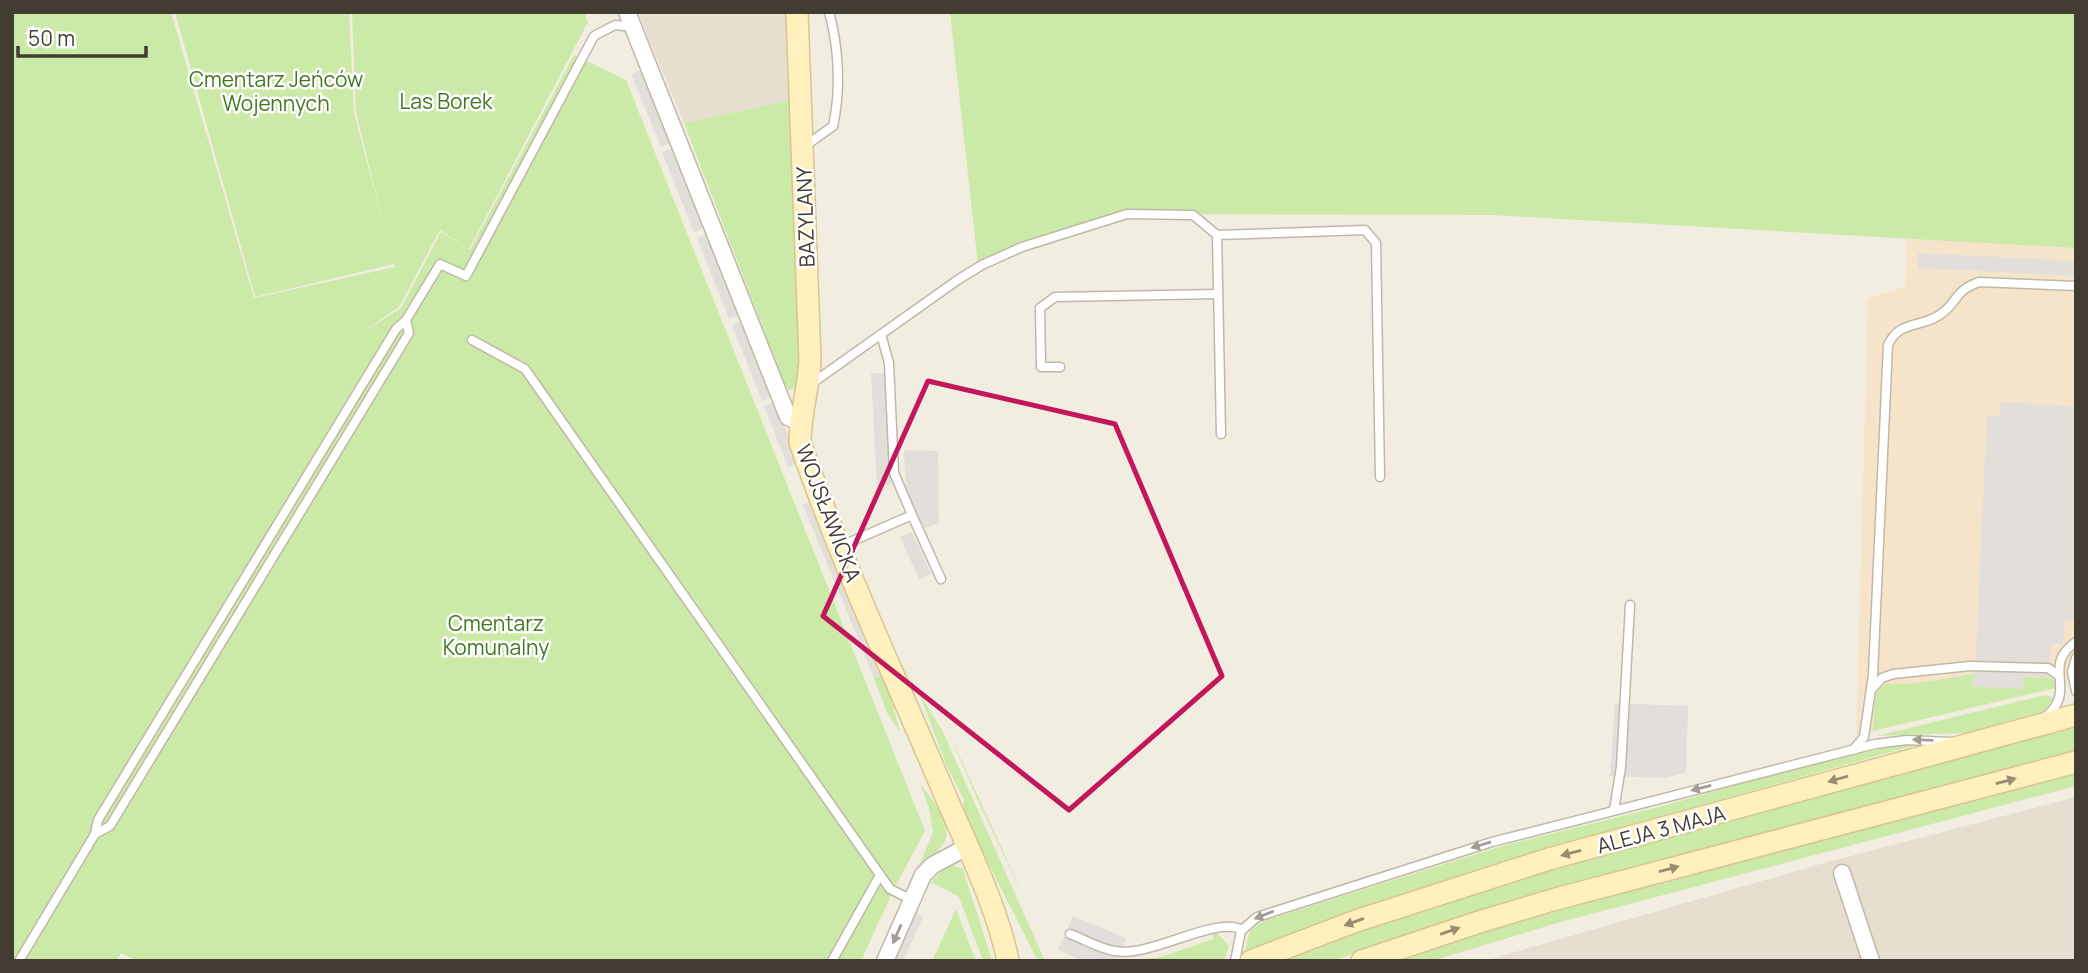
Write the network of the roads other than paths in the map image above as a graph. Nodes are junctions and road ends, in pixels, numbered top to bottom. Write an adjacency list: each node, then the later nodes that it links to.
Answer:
1 (797, 12): 4 (street, BAZYLANY)
2 (829, 12): 4 (lane)
3 (630, 20): 8 (lane); 13 (street, WOJSŁAWICKA)
4 (802, 148): 12 (street, BAZYLANY)
5 (1216, 235): 7 (lane); 9 (lane); 15 (lane)
6 (2076, 286): 24 (lane)
7 (1218, 294): 11 (lane); 14 (lane)
8 (406, 320): 31 (lane); 31 (lane)
9 (881, 334): 12 (lane); 16 (lane)
10 (472, 340): 34 (lane)
11 (1060, 367)
12 (808, 385): 13 (street, BAZYLANY)
13 (800, 422): 17 (street, WOJSŁAWICKA)
14 (1221, 434)
15 (1380, 477)
16 (912, 515): 17 (lane); 18 (lane)
17 (841, 546): 32 (street, WOJSŁAWICKA)
18 (941, 579)
19 (1630, 605): 30 (lane)
20 (2076, 642): 22 (lane)
21 (2076, 658): 23 (lane)
22 (2058, 676): 24 (lane); 26 (lane)
23 (2075, 689)
24 (1870, 691): 28 (lane)
25 (2076, 715): 26 (street, ALEJA 3 MAJA)
26 (2016, 730): 27 (street, ALEJA 3 MAJA)
27 (1991, 737): 28 (lane, one-way to 28); 45 (street, ALEJA 3 MAJA, one-way to 45)
28 (1852, 750): 30 (lane, one-way to 30)
29 (2076, 762): 46 (street, ALEJA 3 MAJA, one-way to 29)
30 (1614, 810): 36 (lane, one-way to 36)
31 (95, 834): 39 (lane)
32 (967, 847): 35 (street); 38 (street, WOJSŁAWICKA)
33 (1842, 873): 47 (street)
34 (880, 876): 35 (lane); 40 (lane)
35 (912, 900): 41 (street, one-way to 41)
36 (1242, 930): 37 (lane); 44 (lane)
37 (1070, 934)
38 (1004, 939): 42 (street, WOJSŁAWICKA); 43 (street, WOJSŁAWICKA)
39 (19, 961)
40 (832, 961)
41 (885, 961)
42 (1008, 961)
43 (1018, 961)
44 (1234, 961)
45 (1251, 961)
46 (1362, 961)
47 (1871, 961)

